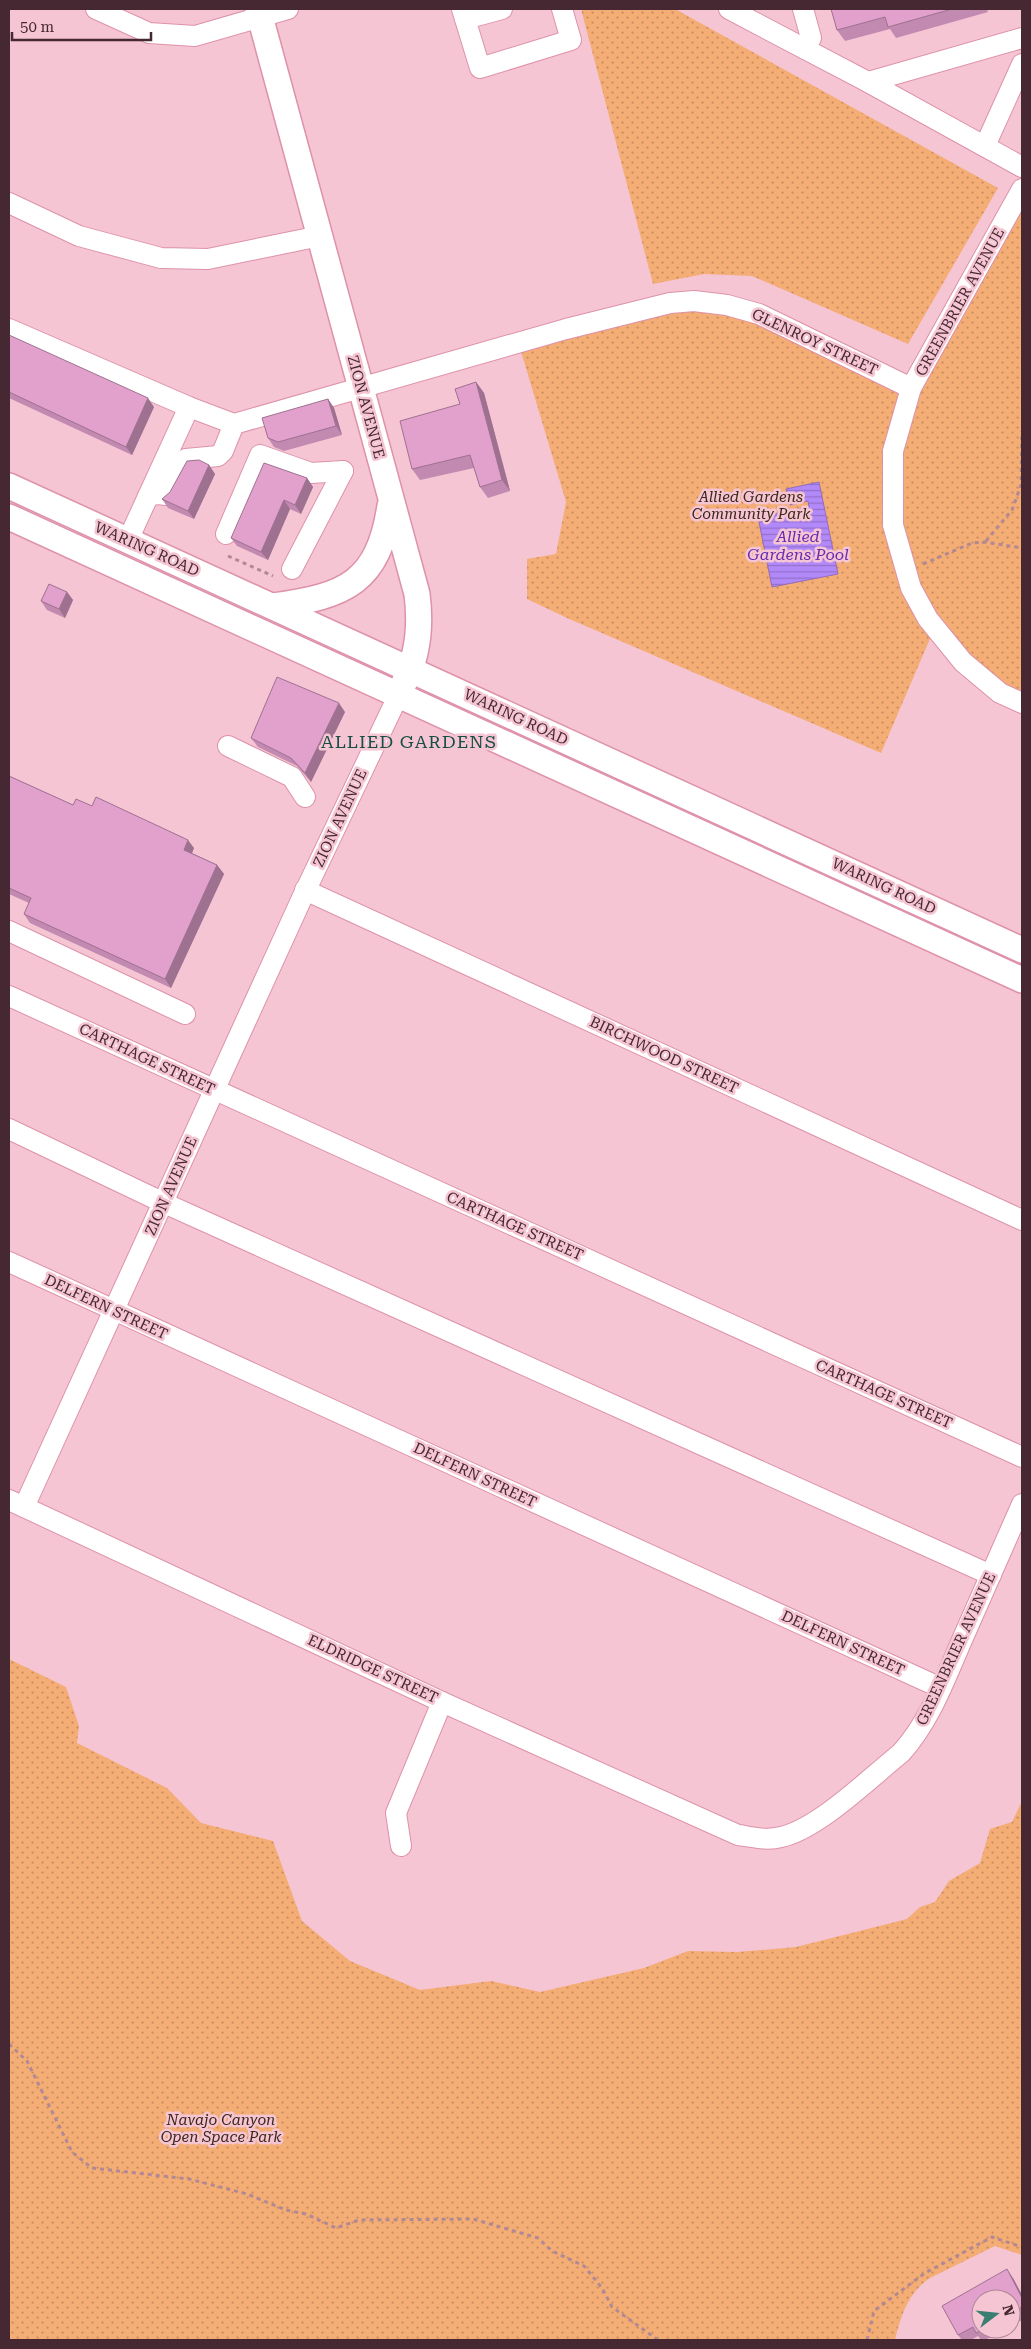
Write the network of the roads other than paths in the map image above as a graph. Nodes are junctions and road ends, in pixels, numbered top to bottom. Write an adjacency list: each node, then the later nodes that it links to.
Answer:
1 (96, 9): 7 (street)
2 (288, 9): 7 (street)
3 (502, 9): 8 (street)
4 (562, 9): 8 (street)
5 (803, 9): 10 (street)
6 (734, 10): 10 (street)
7 (259, 13): 17 (main road, ZION AVENUE)
8 (463, 14)
9 (1022, 38): 12 (street)
10 (806, 49): 12 (street)
11 (1022, 64): 13 (street)
12 (868, 82): 13 (street)
13 (984, 146): 14 (street)
14 (1022, 167)
15 (1022, 189): 20 (street, GREENBRIER AVENUE)
16 (9, 203): 17 (street)
17 (320, 236): 19 (main road, ZION AVENUE)
18 (9, 329): 21 (street)
19 (360, 388): 20 (street, GLENROY STREET); 22 (street, GLENROY STREET); 25 (main road, ZION AVENUE)
20 (911, 388): 33 (street)
21 (189, 407): 22 (street); 24 (street)
22 (234, 424): 24 (street)
23 (9, 486): 28 (main road, WARING ROAD)
24 (148, 496): 28 (street)
25 (391, 501): 30 (main road); 31 (main road, ZION AVENUE)
26 (9, 517): 32 (main road, WARING ROAD)
27 (226, 534): 29 (street)
28 (128, 540): 30 (main road, WARING ROAD)
29 (292, 569)
30 (273, 606): 31 (main road, WARING ROAD)
31 (411, 669): 32 (main road, ZION AVENUE); 38 (main road, WARING ROAD)
32 (399, 694): 36 (street, ZION AVENUE); 39 (main road, WARING ROAD)
33 (1022, 703)
34 (228, 746): 35 (street)
35 (305, 797)
36 (306, 890): 42 (street, ZION AVENUE); 45 (street, BIRCHWOOD STREET)
37 (9, 931): 41 (street)
38 (1022, 950)
39 (1022, 980)
40 (9, 996): 42 (street, CARTHAGE STREET)
41 (185, 1014)
42 (214, 1089): 44 (street, ZION AVENUE); 48 (street, CARTHAGE STREET)
43 (9, 1129): 44 (street)
44 (164, 1203): 47 (street, ZION AVENUE); 51 (street)
45 (1022, 1220)
46 (9, 1262): 47 (street, DELFERN STREET)
47 (115, 1311): 49 (street, ZION AVENUE); 52 (street, DELFERN STREET)
48 (1022, 1457)
49 (16, 1504): 53 (street, ELDRIDGE STREET)
50 (1022, 1504): 51 (street, GREENBRIER AVENUE)
51 (990, 1575): 52 (street, GREENBRIER AVENUE)
52 (941, 1688): 54 (street, GREENBRIER AVENUE)
53 (442, 1702): 54 (street, ELDRIDGE STREET); 55 (street)
54 (738, 1835)
55 (401, 1846)

